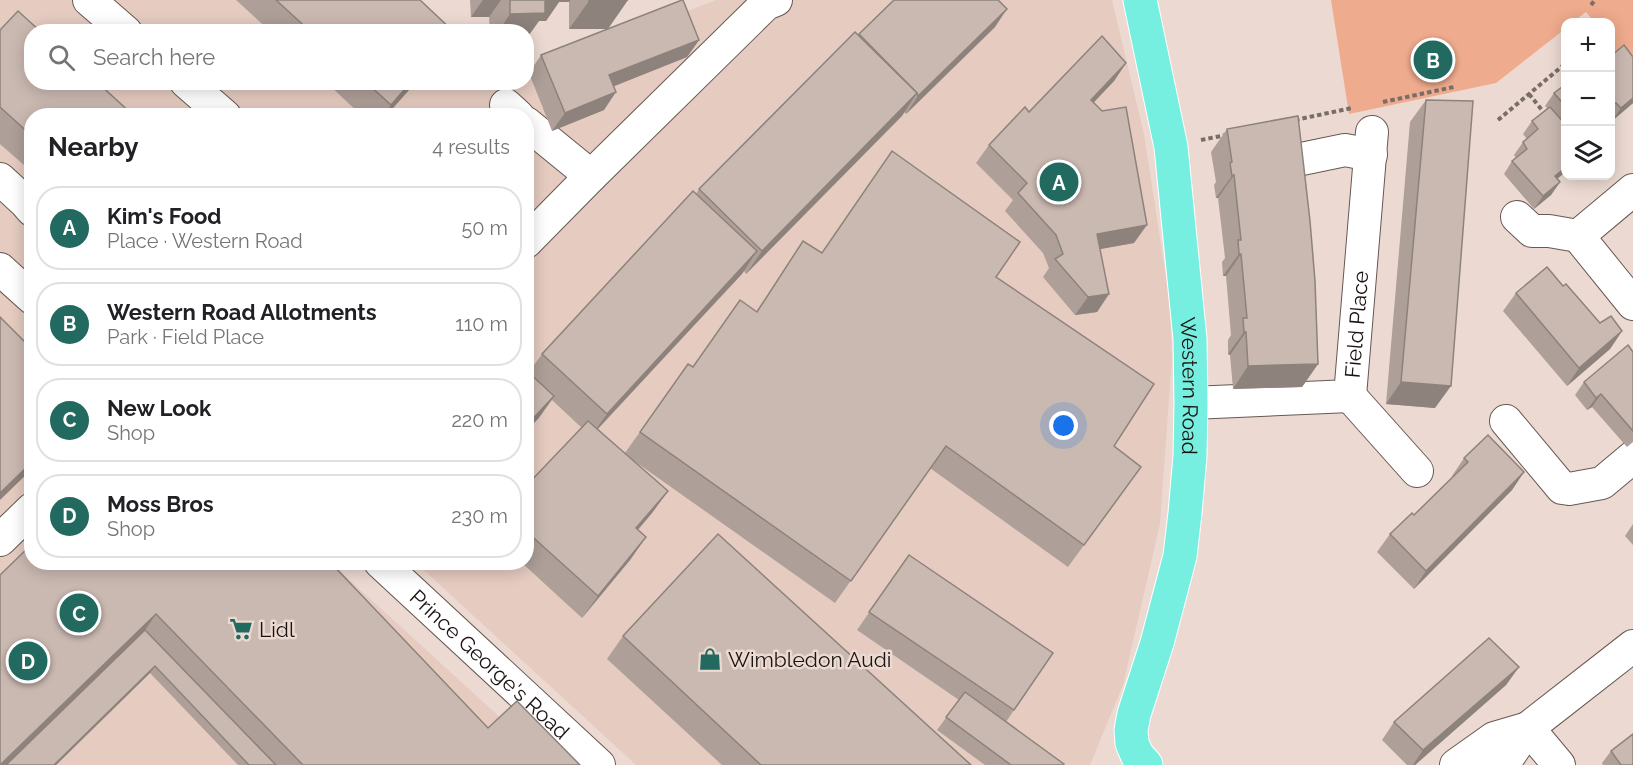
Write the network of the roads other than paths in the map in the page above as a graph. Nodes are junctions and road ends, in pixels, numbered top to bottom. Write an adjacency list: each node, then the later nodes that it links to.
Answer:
1 (89, 0): 4 (street)
2 (776, 0): 9 (street)
3 (1140, 0): 20 (main road, Western Road)
4 (117, 24)
5 (195, 90): 6 (street)
6 (216, 108)
7 (534, 128): 9 (street)
8 (1292, 161): 19 (street, Field Place)
9 (591, 176): 14 (street)
10 (0, 179): 12 (street)
11 (1633, 189): 15 (street)
12 (24, 200)
13 (1517, 217): 15 (street)
14 (534, 234)
15 (1578, 236): 18 (street)
16 (0, 269): 17 (street)
17 (24, 291)
18 (1633, 304)
19 (1350, 396): 20 (street, Field Place); 23 (street)
20 (1191, 403): 30 (main road, Western Road)
21 (1506, 421): 22 (street)
22 (1633, 457)
23 (1417, 471)
24 (24, 517): 25 (street)
25 (0, 540)
26 (389, 570): 29 (street, Prince George's Road)
27 (1633, 646): 28 (street)
28 (1528, 728): 31 (street); 32 (street); 33 (street)
29 (599, 765)
30 (1144, 765)
31 (1456, 765)
32 (1499, 765)
33 (1558, 765)

